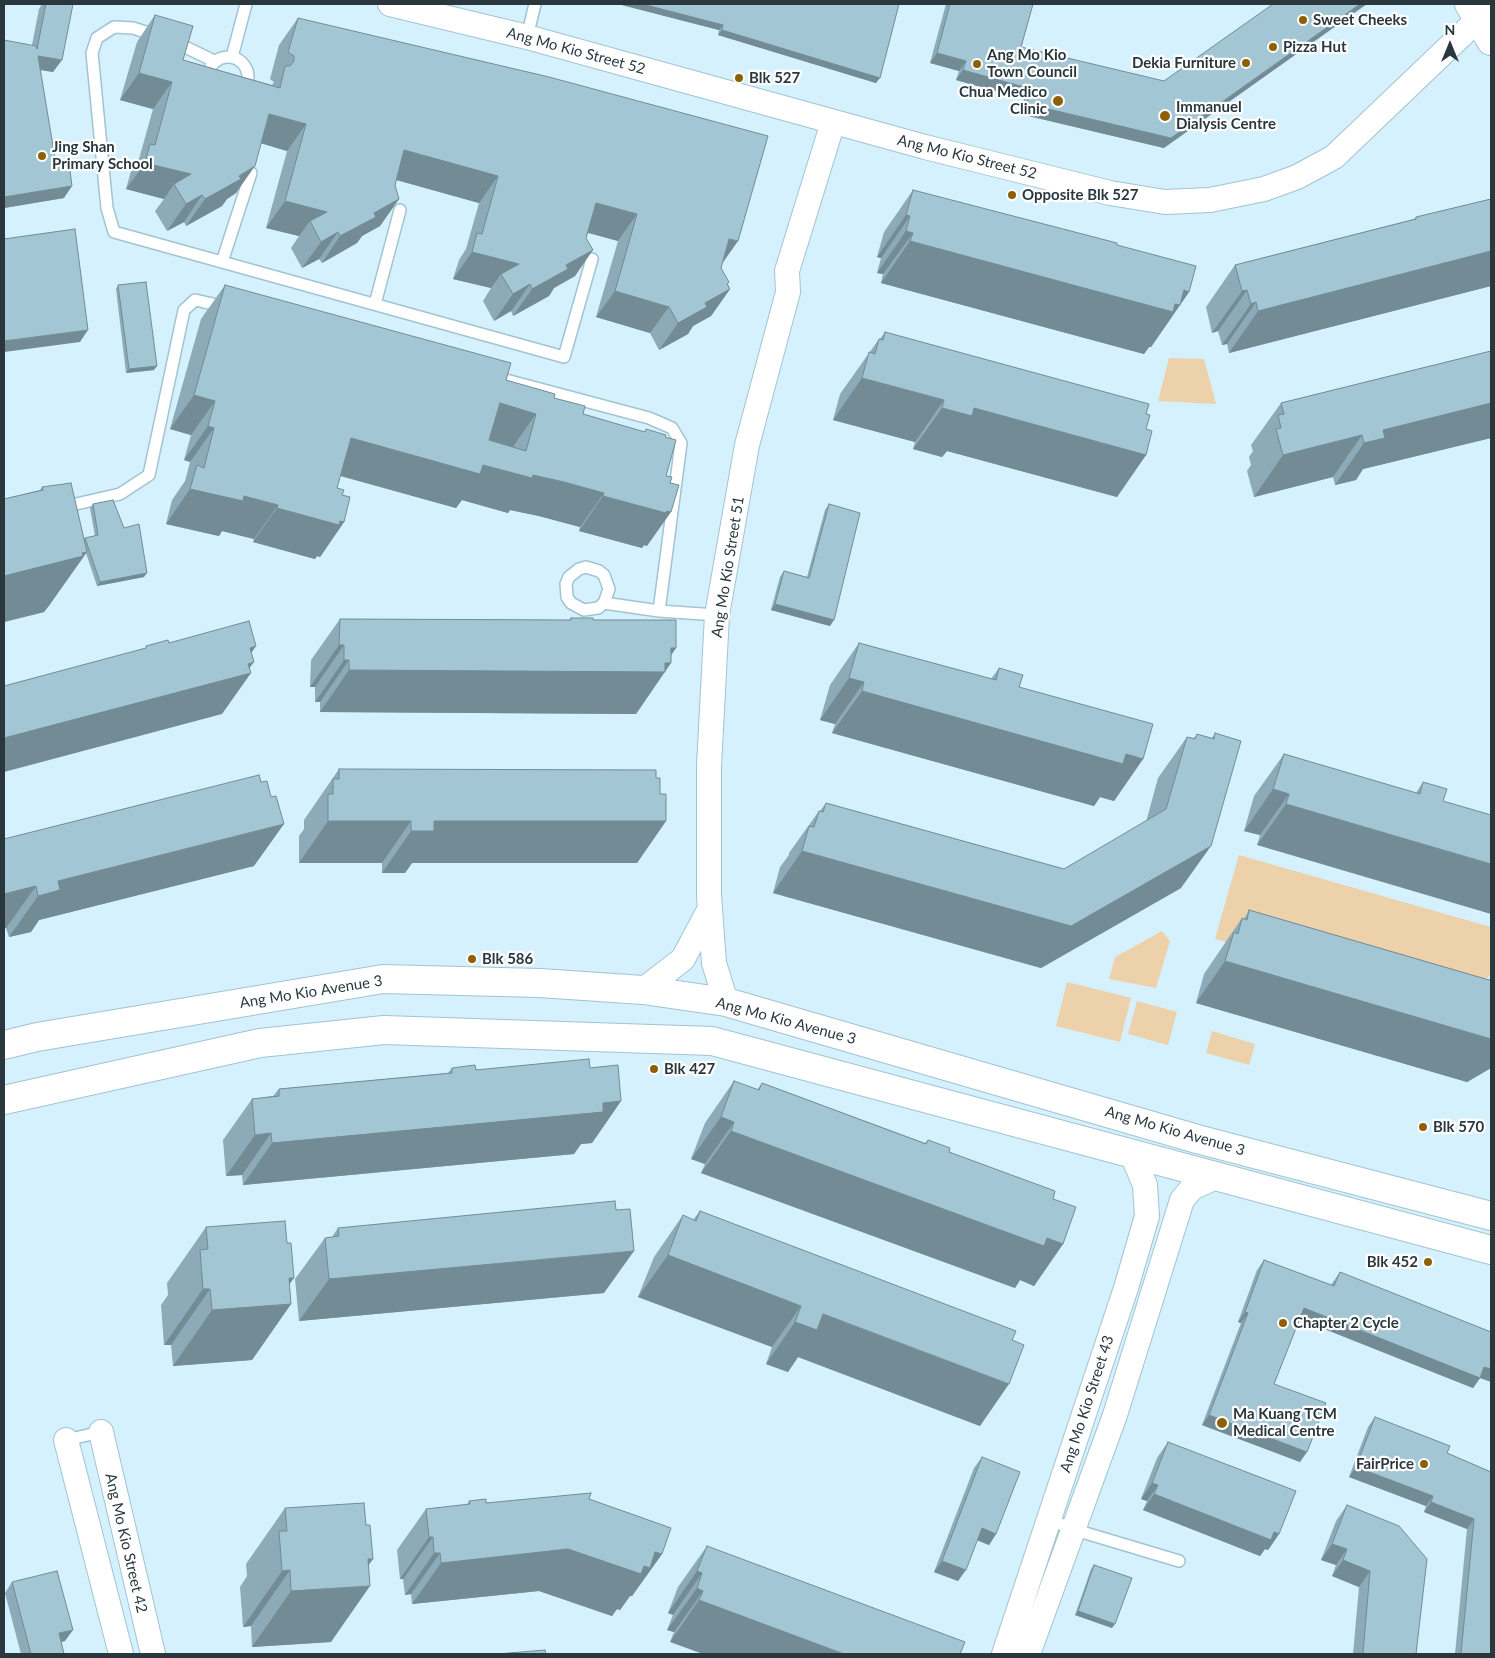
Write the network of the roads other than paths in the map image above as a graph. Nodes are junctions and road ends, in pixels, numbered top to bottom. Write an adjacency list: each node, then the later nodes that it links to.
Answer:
1 (246, 4): 6 (lane)
2 (390, 4): 5 (street, Ang Mo Kio Street 52)
3 (535, 4): 5 (lane)
4 (1483, 18): 8 (street, Ang Mo Kio Street 52)
5 (527, 37): 8 (street, Ang Mo Kio Street 52)
6 (232, 57): 7 (lane); 7 (lane)
7 (214, 62): 12 (lane)
8 (840, 123): 19 (street, Ang Mo Kio Street 51)
9 (251, 172): 12 (lane)
10 (400, 210): 13 (lane)
11 (592, 258): 13 (lane)
12 (222, 262): 13 (lane)
13 (374, 304)
14 (242, 311): 16 (lane)
15 (481, 373): 18 (lane)
16 (52, 509)
17 (604, 603): 18 (lane)
18 (659, 611): 19 (lane)
19 (717, 615): 20 (street, Ang Mo Kio Street 51)
20 (710, 908): 21 (street, Ang Mo Kio Street 51); 22 (street, Ang Mo Kio Street 51)
21 (643, 990): 22 (main road, Ang Mo Kio Avenue 3); 23 (main road, Ang Mo Kio Avenue 3)
22 (726, 1002): 27 (main road, Ang Mo Kio Avenue 3)
23 (4, 1045)
24 (4, 1100): 25 (main road, Ang Mo Kio Avenue 3)
25 (1131, 1152): 26 (main road, Ang Mo Kio Avenue 3); 31 (street, Ang Mo Kio Street 43)
26 (1218, 1176): 28 (main road, Ang Mo Kio Avenue 3); 32 (street, Ang Mo Kio Street 43)
27 (1491, 1216)
28 (1491, 1250)
29 (101, 1432): 30 (lane); 36 (street, Ang Mo Kio Street 42)
30 (66, 1440): 35 (street, Ang Mo Kio Street 42)
31 (1049, 1519): 32 (lane); 34 (street, Ang Mo Kio Street 43)
32 (1072, 1529): 33 (lane); 34 (street, Ang Mo Kio Street 43)
33 (1179, 1561)
34 (1016, 1652)
35 (121, 1654)
36 (153, 1654)

